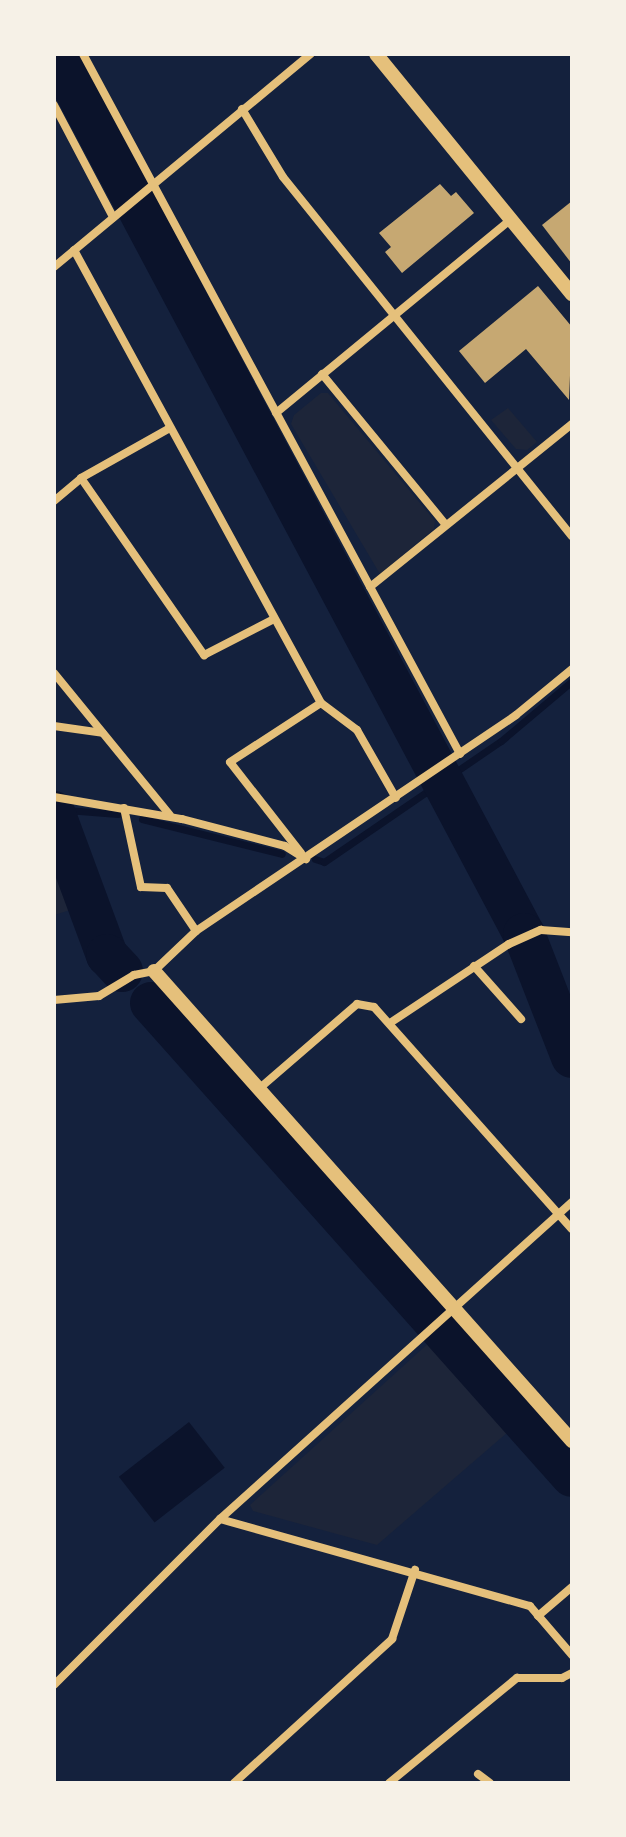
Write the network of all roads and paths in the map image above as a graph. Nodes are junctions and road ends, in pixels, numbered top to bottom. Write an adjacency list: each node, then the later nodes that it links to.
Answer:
1 (83, 54): 6 (street)
2 (311, 54): 5 (street)
3 (376, 54): 8 (street)
4 (54, 105): 7 (street)
5 (242, 109): 6 (street); 12 (street)
6 (153, 184): 7 (street); 14 (street)
7 (116, 214): 9 (street)
8 (512, 218): 11 (street); 12 (street)
9 (74, 250): 10 (street); 16 (street)
10 (54, 267)
11 (572, 294)
12 (394, 315): 13 (street); 17 (street)
13 (322, 374): 14 (street); 20 (street)
14 (276, 413): 22 (street)
15 (572, 424): 17 (street)
16 (170, 428): 18 (street); 23 (street)
17 (517, 468): 20 (street); 21 (street)
18 (81, 478): 19 (street); 23 (street)
19 (54, 501)
20 (446, 525): 22 (street)
21 (572, 536)
22 (370, 587): 29 (street)
23 (274, 619): 26 (street)
24 (572, 669): 29 (street)
25 (54, 673): 28 (street)
26 (321, 703): 31 (street); 34 (street)
27 (54, 726): 28 (street)
28 (103, 733): 33 (street)
29 (457, 756): 31 (street)
30 (54, 797): 32 (street)
31 (396, 798): 34 (street)
32 (124, 808): 33 (street); 35 (street)
33 (171, 816): 34 (street)
34 (306, 859): 35 (street)
35 (196, 931): 38 (street)
36 (572, 932): 37 (street)
37 (474, 966): 40 (street); 41 (street)
38 (154, 971): 39 (street); 42 (street)
39 (54, 1000)
40 (521, 1019)
41 (390, 1023): 42 (street); 44 (street)
42 (261, 1087): 46 (street)
43 (572, 1202): 44 (street)
44 (558, 1214): 45 (street); 46 (street)
45 (572, 1229)
46 (455, 1308): 47 (street); 48 (street)
47 (572, 1441)
48 (220, 1519): 49 (street); 54 (street)
49 (415, 1570): 51 (street); 56 (street)
50 (572, 1587): 51 (street)
51 (538, 1616): 52 (street)
52 (572, 1655)
53 (572, 1673): 57 (street)
54 (54, 1685)
55 (478, 1774): 58 (street)
56 (234, 1783)
57 (389, 1783)
58 (490, 1783)

